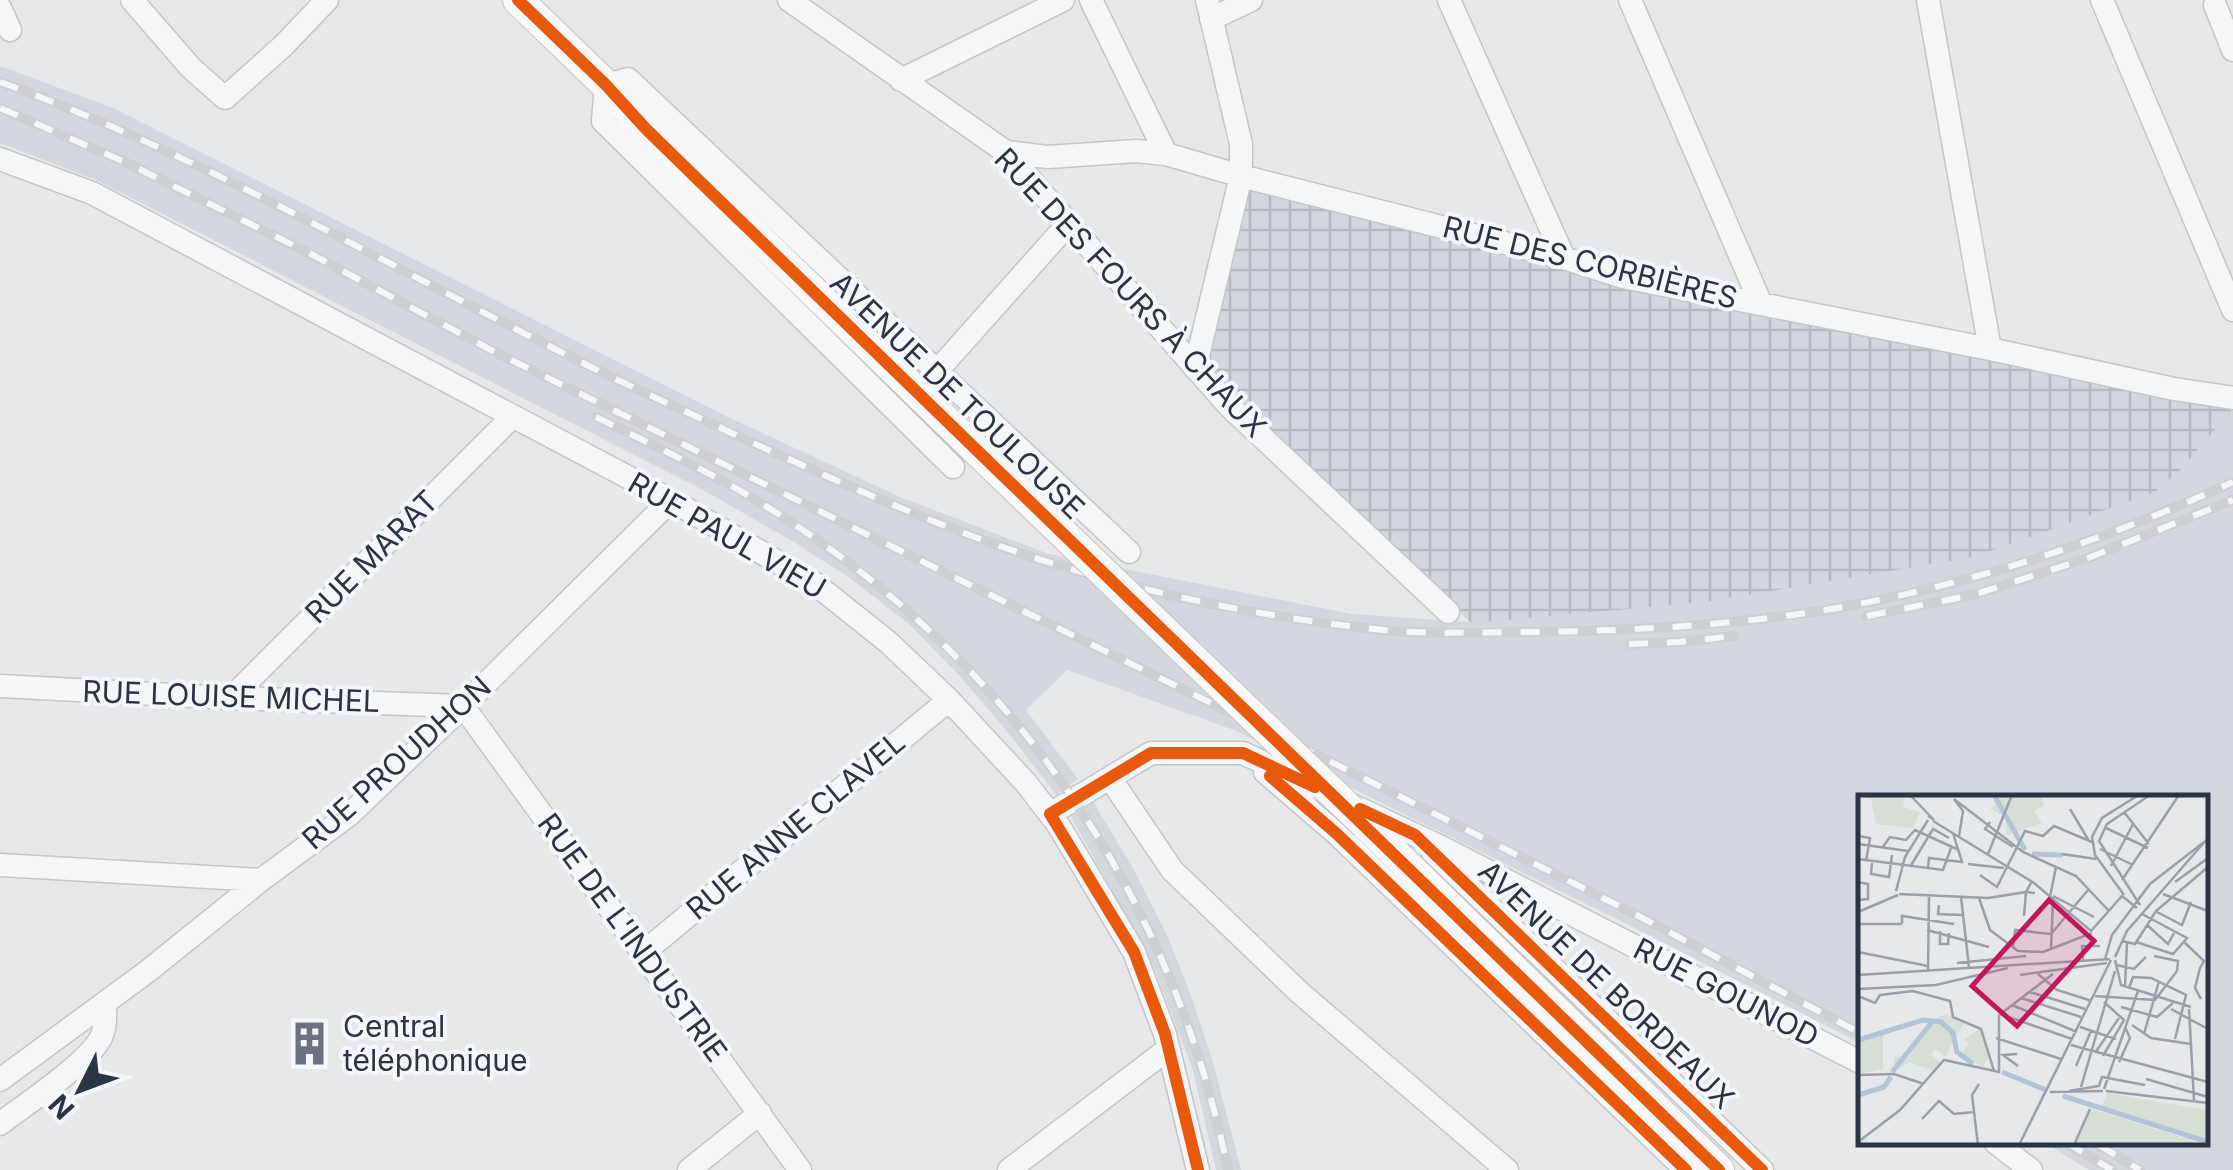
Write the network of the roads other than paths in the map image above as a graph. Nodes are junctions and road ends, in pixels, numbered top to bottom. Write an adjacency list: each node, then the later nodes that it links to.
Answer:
1 (132, 0): 2 (street)
2 (327, 0)
3 (518, 0): 18 (main road, AVENUE DE TOULOUSE)
4 (790, 0): 17 (street, RUE DES FOURS À CHAUX)
5 (1064, 0): 17 (street)
6 (1092, 0): 20 (street)
7 (1251, 0): 14 (street)
8 (1449, 0): 24 (street)
9 (1630, 0): 26 (street)
10 (1928, 0): 27 (street)
11 (2102, 0): 25 (street)
12 (2214, 5): 16 (street)
13 (0, 8): 15 (street)
14 (1209, 9): 22 (street)
15 (10, 30)
16 (2233, 50)
17 (902, 80): 19 (street, RUE DES FOURS À CHAUX)
18 (606, 85): 29 (street, AVENUE DE TOULOUSE); 32 (street, AVENUE DE TOULOUSE); 43 (main road, AVENUE DE TOULOUSE, bridge)
19 (1006, 152): 20 (street, RUE DES CORBIÈRES); 23 (street, RUE DES FOURS À CHAUX)
20 (1166, 154): 22 (street, RUE DES CORBIÈRES)
21 (0, 159): 31 (street, RUE PAUL VIEU)
22 (1241, 176): 24 (street, RUE DES CORBIÈRES); 28 (street)
23 (1068, 224): 28 (street, RUE DES FOURS À CHAUX); 29 (street)
24 (1564, 258): 26 (street, RUE DES CORBIÈRES)
25 (2231, 299)
26 (1761, 304): 27 (street, RUE DES CORBIÈRES)
27 (1990, 349): 30 (street, RUE DES CORBIÈRES)
28 (1195, 368): 35 (street, RUE DES FOURS À CHAUX)
29 (936, 371): 34 (street, AVENUE DE TOULOUSE)
30 (2233, 398)
31 (513, 416): 33 (street, RUE PAUL VIEU); 37 (street, RUE MARAT)
32 (953, 467)
33 (671, 500): 38 (street, RUE PAUL VIEU); 39 (street, RUE PROUDHON)
34 (1129, 552)
35 (1448, 612)
36 (0, 686): 37 (street, RUE LOUISE MICHEL)
37 (231, 698): 39 (street, RUE LOUISE MICHEL)
38 (949, 700): 42 (street, RUE PAUL VIEU); 47 (street, RUE ANNE CLAVEL)
39 (463, 706): 46 (street, RUE PROUDHON); 47 (street, RUE DE L'INDUSTRIE)
40 (1244, 753): 41 (street, RUE GOUNOD); 44 (street, RUE GOUNOD); 60 (street)
41 (1110, 778): 42 (street, RUE GOUNOD); 59 (street)
42 (1050, 814): 49 (street, RUE PAUL VIEU)
43 (1365, 824): 61 (main road, AVENUE DE BORDEAUX)
44 (1415, 835): 50 (street, RUE GOUNOD); 62 (street, AVENUE DE BORDEAUX)
45 (0, 865): 46 (street)
46 (261, 880): 48 (street, RUE PROUDHON)
47 (644, 952): 52 (street, RUE DE L'INDUSTRIE)
48 (104, 1004): 51 (street, RUE PROUDHON); 53 (street)
49 (1168, 1049): 57 (street); 58 (street, RUE PAUL VIEU)
50 (1858, 1061)
51 (0, 1080)
52 (760, 1114): 55 (street); 56 (street, RUE DE L'INDUSTRIE)
53 (0, 1124)
54 (1999, 1145): 63 (street)
55 (689, 1170)
56 (800, 1170)
57 (1009, 1170)
58 (1198, 1170)
59 (1507, 1170)
60 (1686, 1170)
61 (1719, 1170)
62 (1762, 1170)
63 (2032, 1170)

